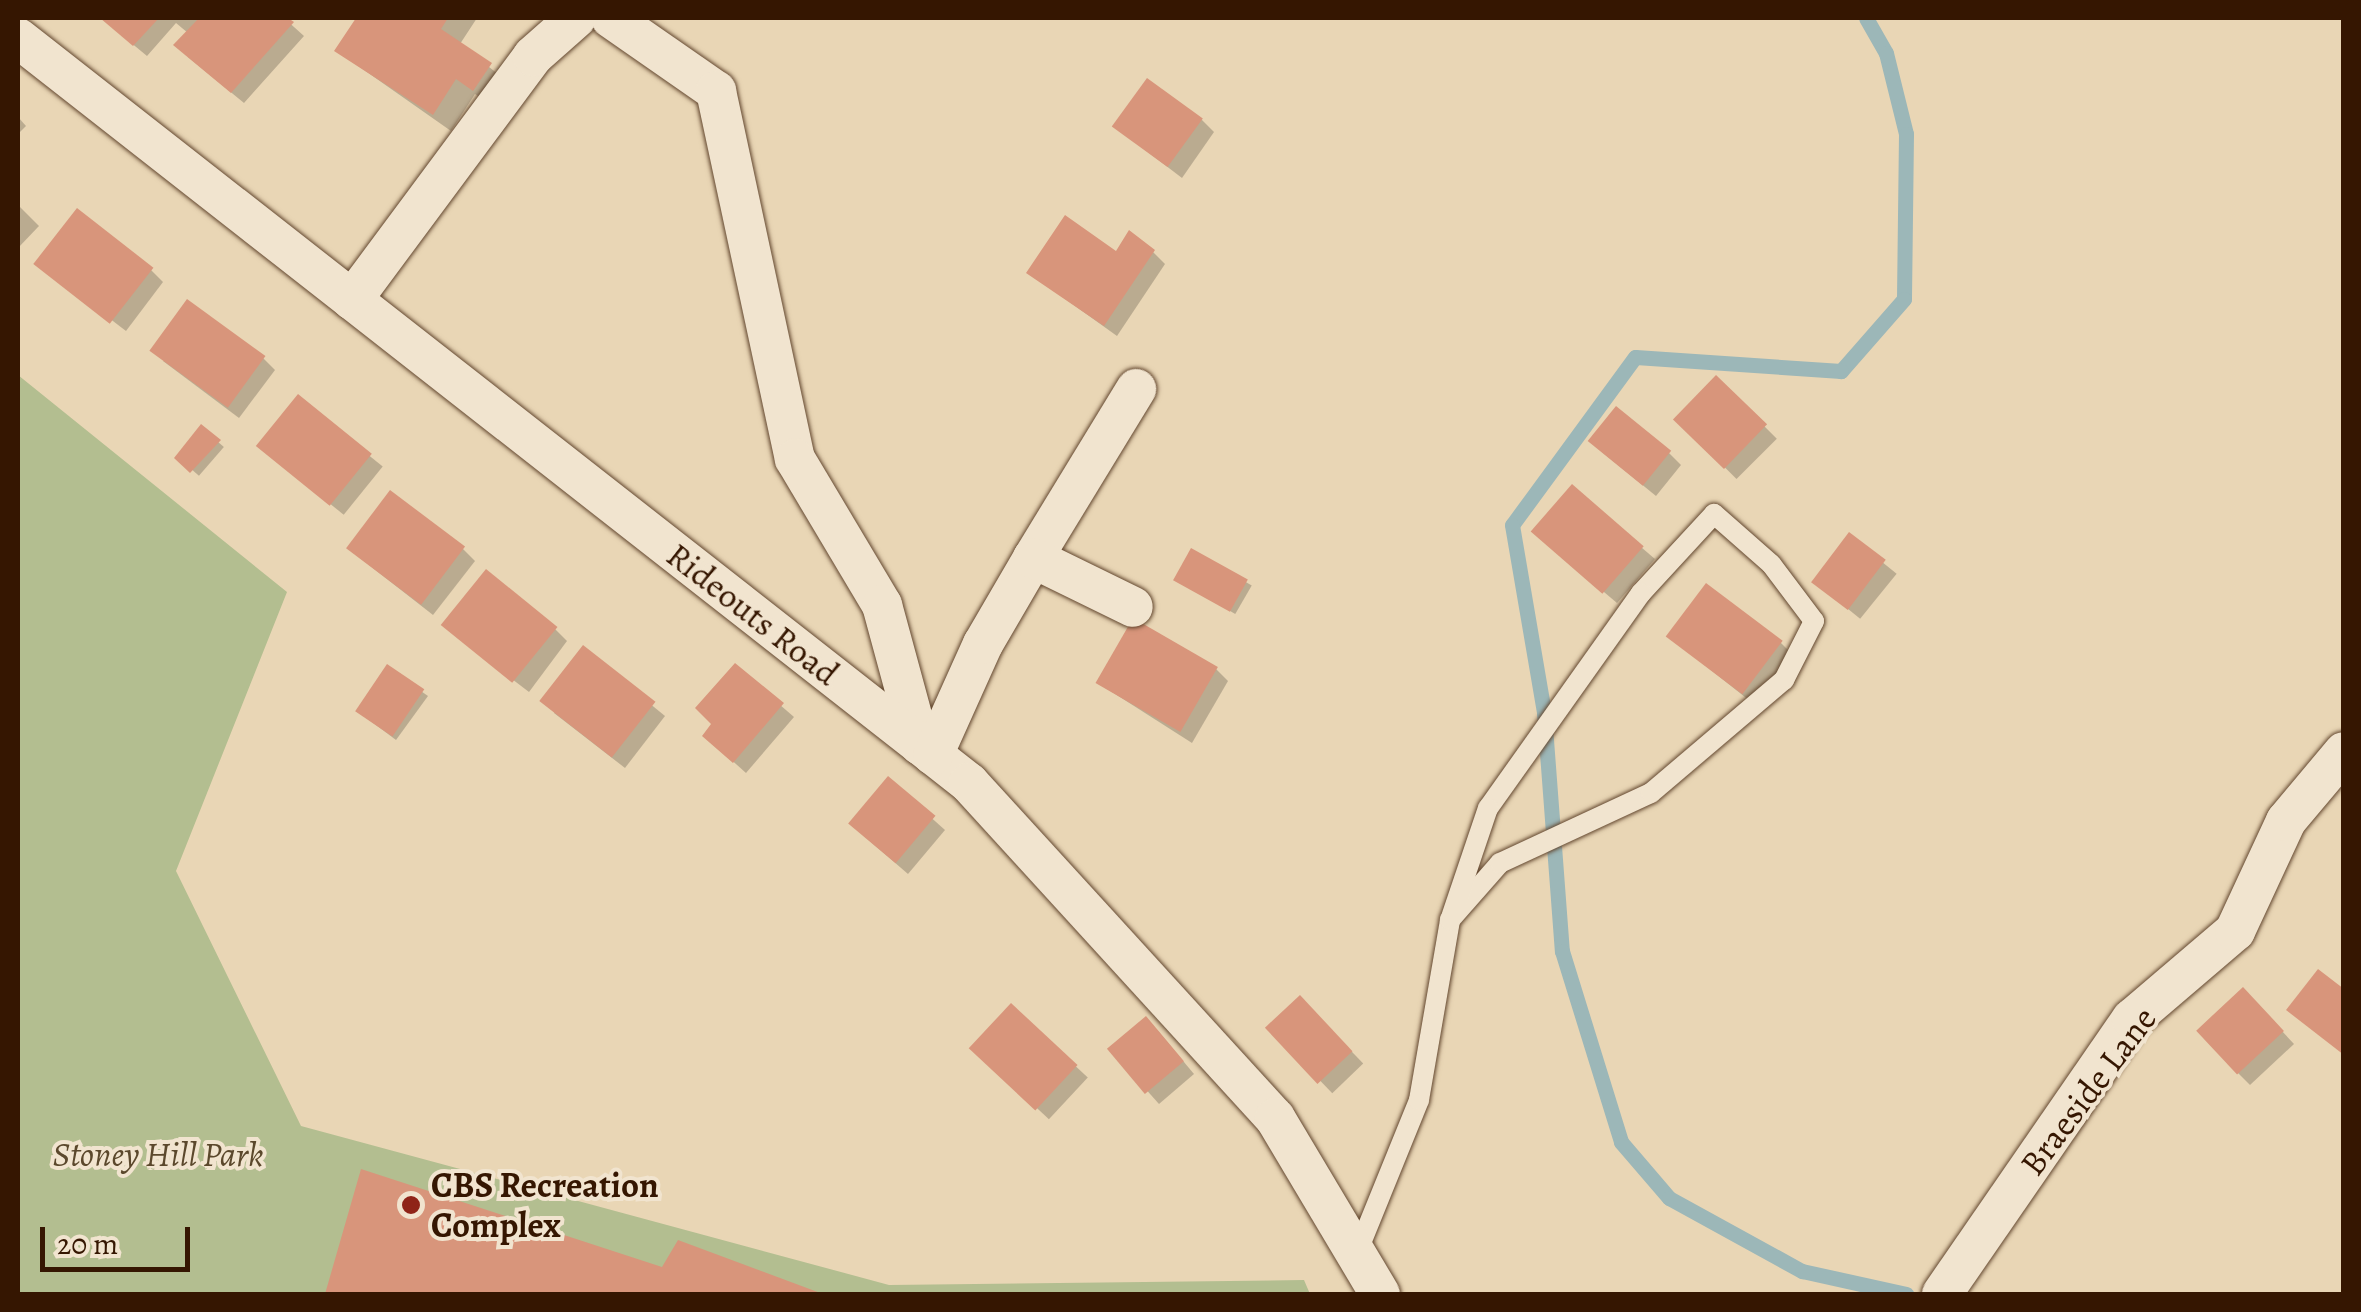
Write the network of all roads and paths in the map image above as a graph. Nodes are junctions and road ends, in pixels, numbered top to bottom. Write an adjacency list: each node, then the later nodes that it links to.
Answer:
1 (576, 18): 4 (street)
2 (612, 18): 8 (street)
3 (18, 38): 4 (street, Rideouts Road)
4 (352, 300): 8 (street, Rideouts Road)
5 (1136, 389): 6 (street)
6 (1033, 558): 7 (street); 8 (street)
7 (1133, 607)
8 (926, 750): 11 (street, Rideouts Road)
9 (2344, 752): 13 (street, Braeside Lane)
10 (1450, 920): 10 (lane); 11 (lane)
11 (1356, 1254): 12 (street, Rideouts Road)
12 (1380, 1294)
13 (1942, 1294)

